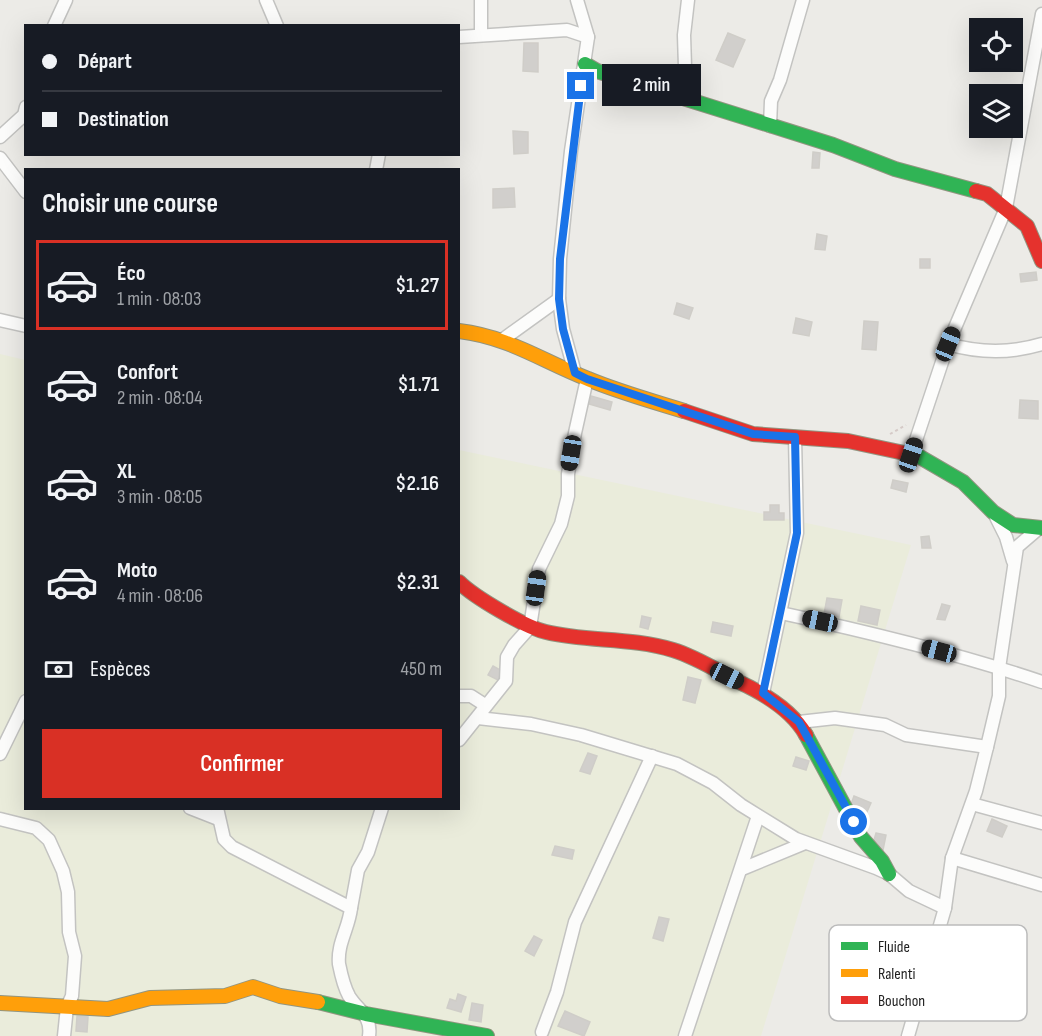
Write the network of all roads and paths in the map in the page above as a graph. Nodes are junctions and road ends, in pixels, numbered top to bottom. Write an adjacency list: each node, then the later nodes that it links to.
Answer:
1 (66, 0): 8 (street)
2 (266, 0): 9 (street)
3 (481, 0): 10 (street)
4 (577, 0): 12 (street)
5 (688, 0): 15 (street)
6 (803, 0): 17 (street)
7 (1042, 14): 13 (street)
8 (55, 24)
9 (276, 24)
10 (481, 35): 11 (street); 12 (street)
11 (460, 37)
12 (588, 37): 14 (street)
13 (1038, 61): 21 (street)
14 (585, 64): 15 (street); 23 (street)
15 (686, 99): 17 (street)
16 (24, 115): 18 (street)
17 (770, 126): 21 (street)
18 (0, 137)
19 (0, 158): 20 (street)
20 (24, 189)
21 (1006, 208): 22 (street); 28 (street)
22 (1042, 261)
23 (559, 299): 27 (street); 30 (street)
24 (0, 320): 25 (street)
25 (24, 326)
26 (460, 331): 27 (street)
27 (502, 340): 30 (street)
28 (948, 344): 29 (street); 31 (street)
29 (1042, 344)
30 (581, 376): 33 (street); 40 (street)
31 (924, 415): 32 (path); 34 (street)
32 (884, 436)
33 (795, 437): 34 (street); 39 (street)
34 (911, 455): 35 (street)
35 (993, 512): 36 (street); 37 (street)
36 (1040, 529): 37 (street)
37 (1014, 562): 41 (street)
38 (460, 583): 40 (street)
39 (781, 613): 41 (street); 43 (street)
40 (530, 627): 43 (street); 46 (street)
41 (999, 668): 42 (street); 50 (street)
42 (1042, 682)
43 (763, 693): 48 (street)
44 (460, 696): 46 (street)
45 (24, 705): 51 (street)
46 (485, 705): 47 (street)
47 (478, 718): 49 (street); 52 (street)
48 (799, 722): 50 (street); 63 (street)
49 (460, 739)
50 (987, 747): 53 (street)
51 (0, 754)
52 (652, 756): 57 (street); 72 (street)
53 (972, 804): 59 (street); 61 (street)
54 (199, 810): 56 (street)
55 (381, 810): 65 (street)
56 (217, 814): 65 (street)
57 (758, 816): 60 (street); 62 (street)
58 (0, 819): 69 (street)
59 (1042, 823)
60 (805, 843): 62 (street); 63 (street)
61 (952, 858): 64 (street); 66 (street)
62 (742, 869): 76 (street)
63 (889, 874): 66 (street)
64 (1042, 885)
65 (351, 908): 70 (street)
66 (945, 908): 67 (street)
67 (940, 925)
68 (0, 1003): 69 (street)
69 (68, 1007): 70 (street); 73 (street)
70 (366, 1014): 74 (street); 75 (street)
71 (912, 1021): 77 (street)
72 (542, 1035)
73 (64, 1036)
74 (369, 1036)
75 (487, 1036)
76 (685, 1036)
77 (908, 1036)

